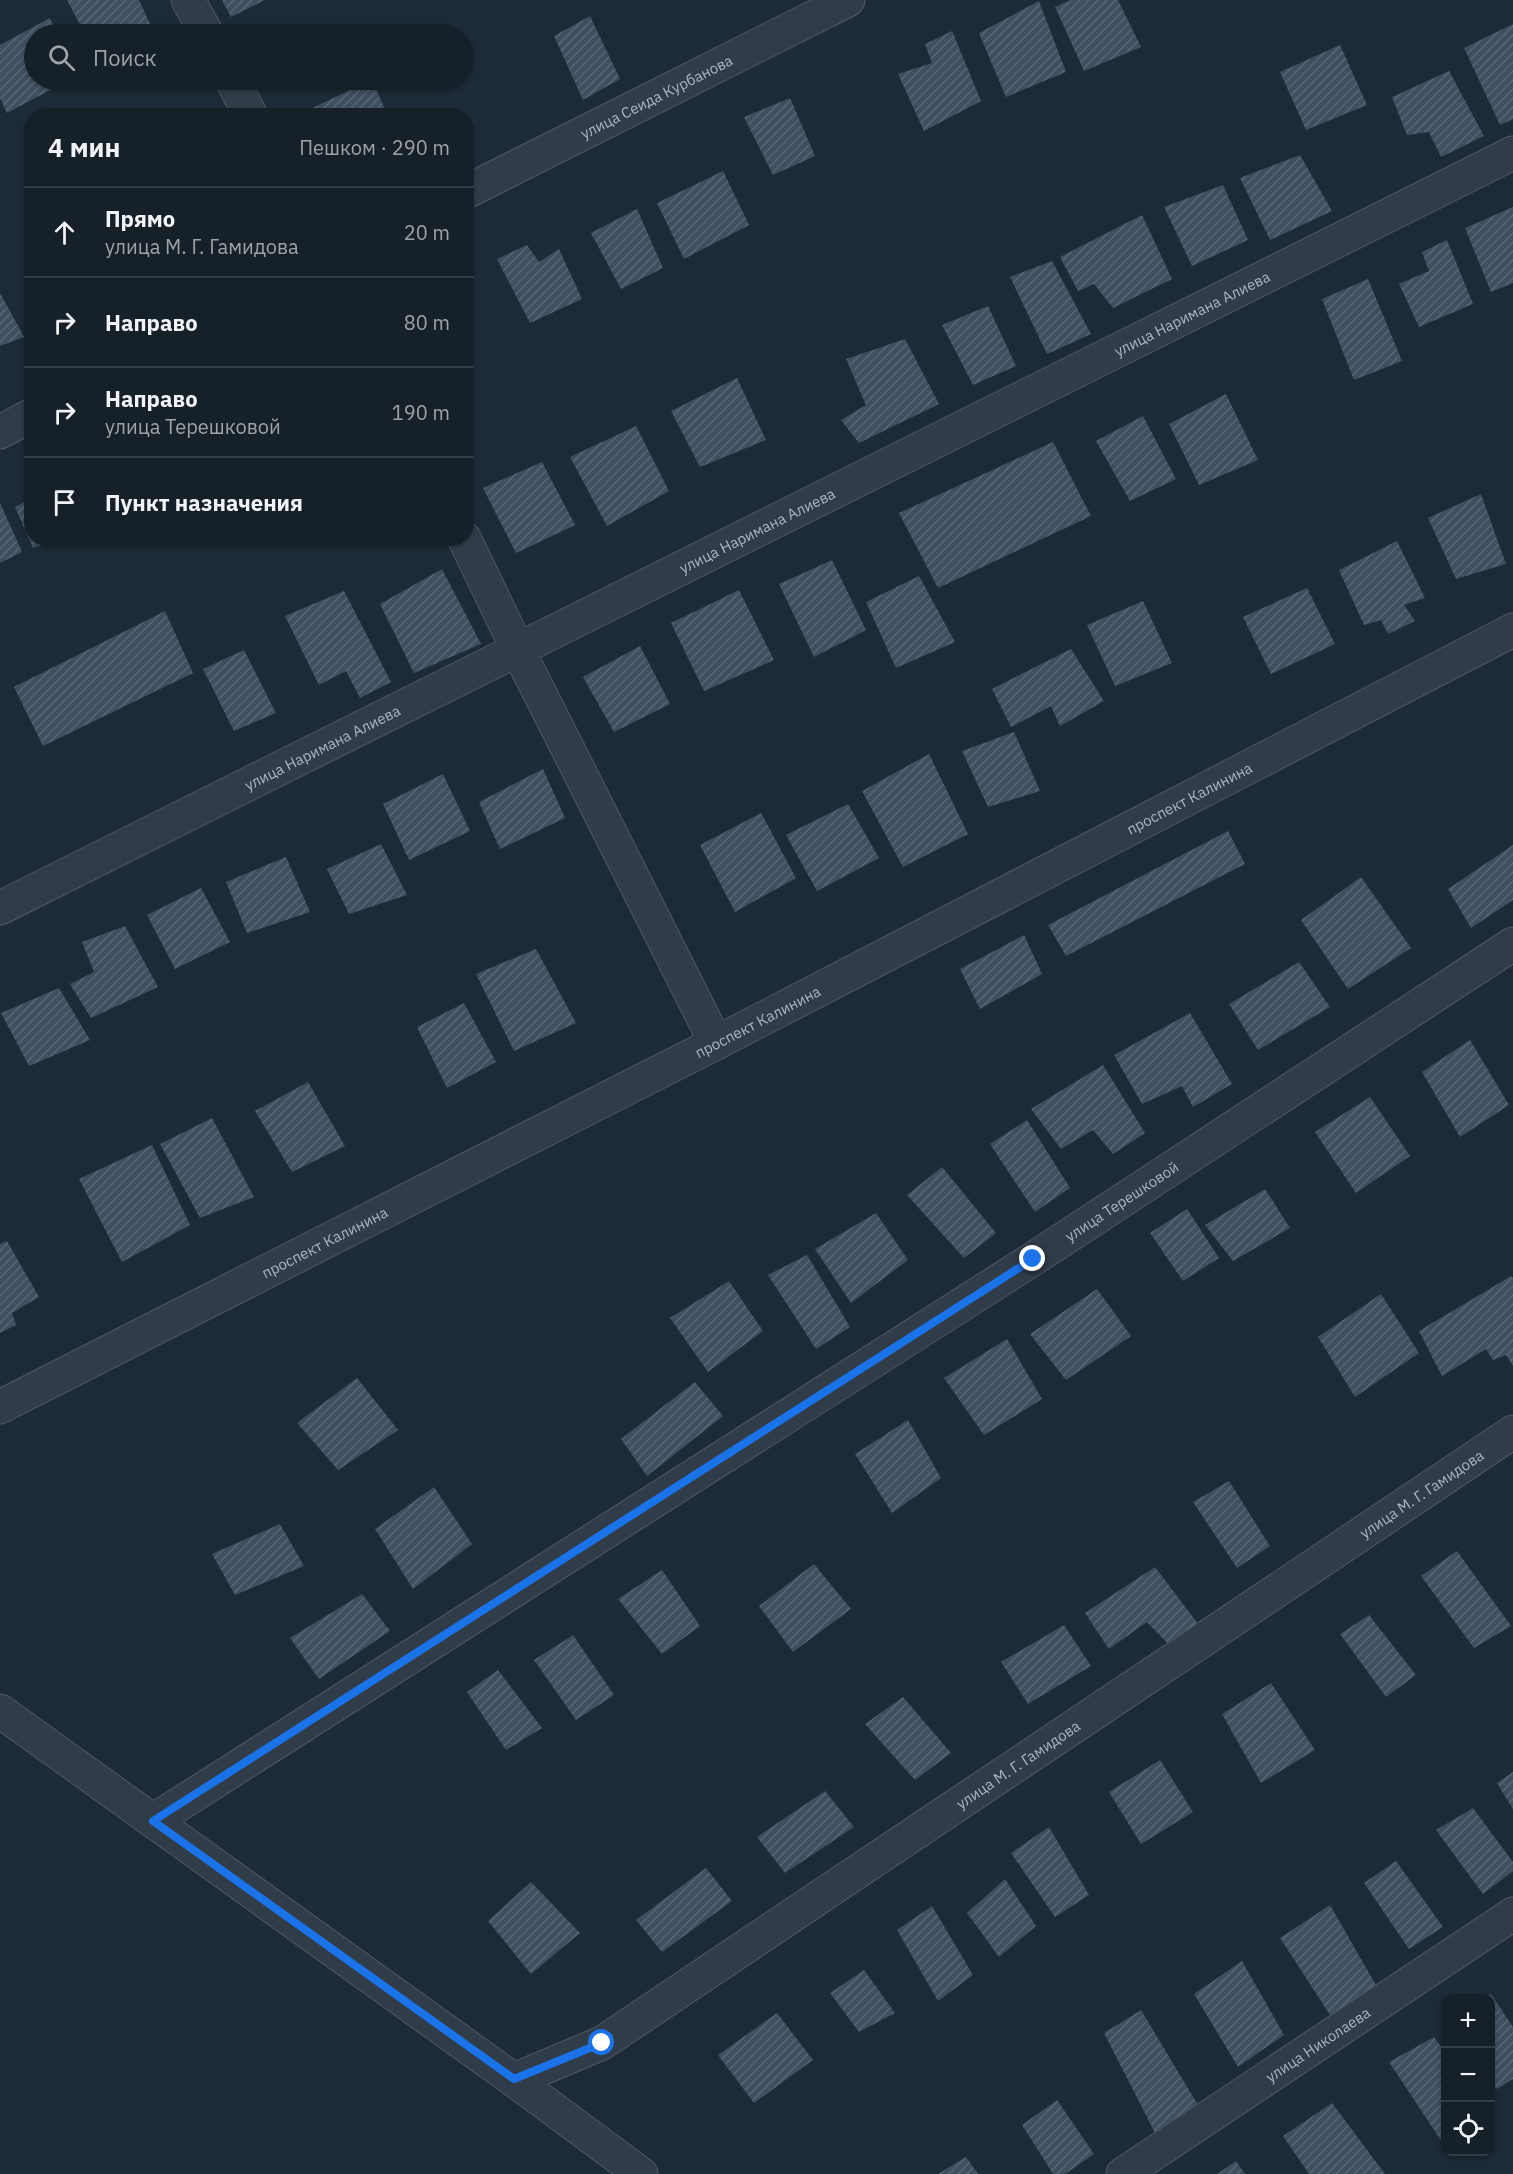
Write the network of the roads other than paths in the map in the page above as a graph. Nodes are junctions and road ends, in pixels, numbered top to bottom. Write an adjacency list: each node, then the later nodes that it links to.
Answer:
1 (188, 0): 3 (street)
2 (848, 0): 7 (street, улица Сеида Курбанова)
3 (201, 24)
4 (237, 90): 5 (street)
5 (247, 108)
6 (1513, 153): 12 (street, улица Наримана Алиева)
7 (474, 188)
8 (24, 419): 9 (street)
9 (0, 432)
10 (468, 546): 12 (street)
11 (1513, 630): 15 (street, проспект Калинина)
12 (518, 650): 13 (street, улица Наримана Алиева); 15 (street)
13 (0, 909)
14 (1513, 945): 19 (street, улица Терешковой)
15 (716, 1043): 16 (street, проспект Калинина)
16 (0, 1407)
17 (1513, 1432): 21 (street, улица М. Г. Гамидова)
18 (0, 1712): 19 (street)
19 (153, 1821): 21 (street)
20 (1513, 1914): 23 (street, улица Николаева)
21 (514, 2079): 22 (street)
22 (641, 2174)
23 (1123, 2174)

